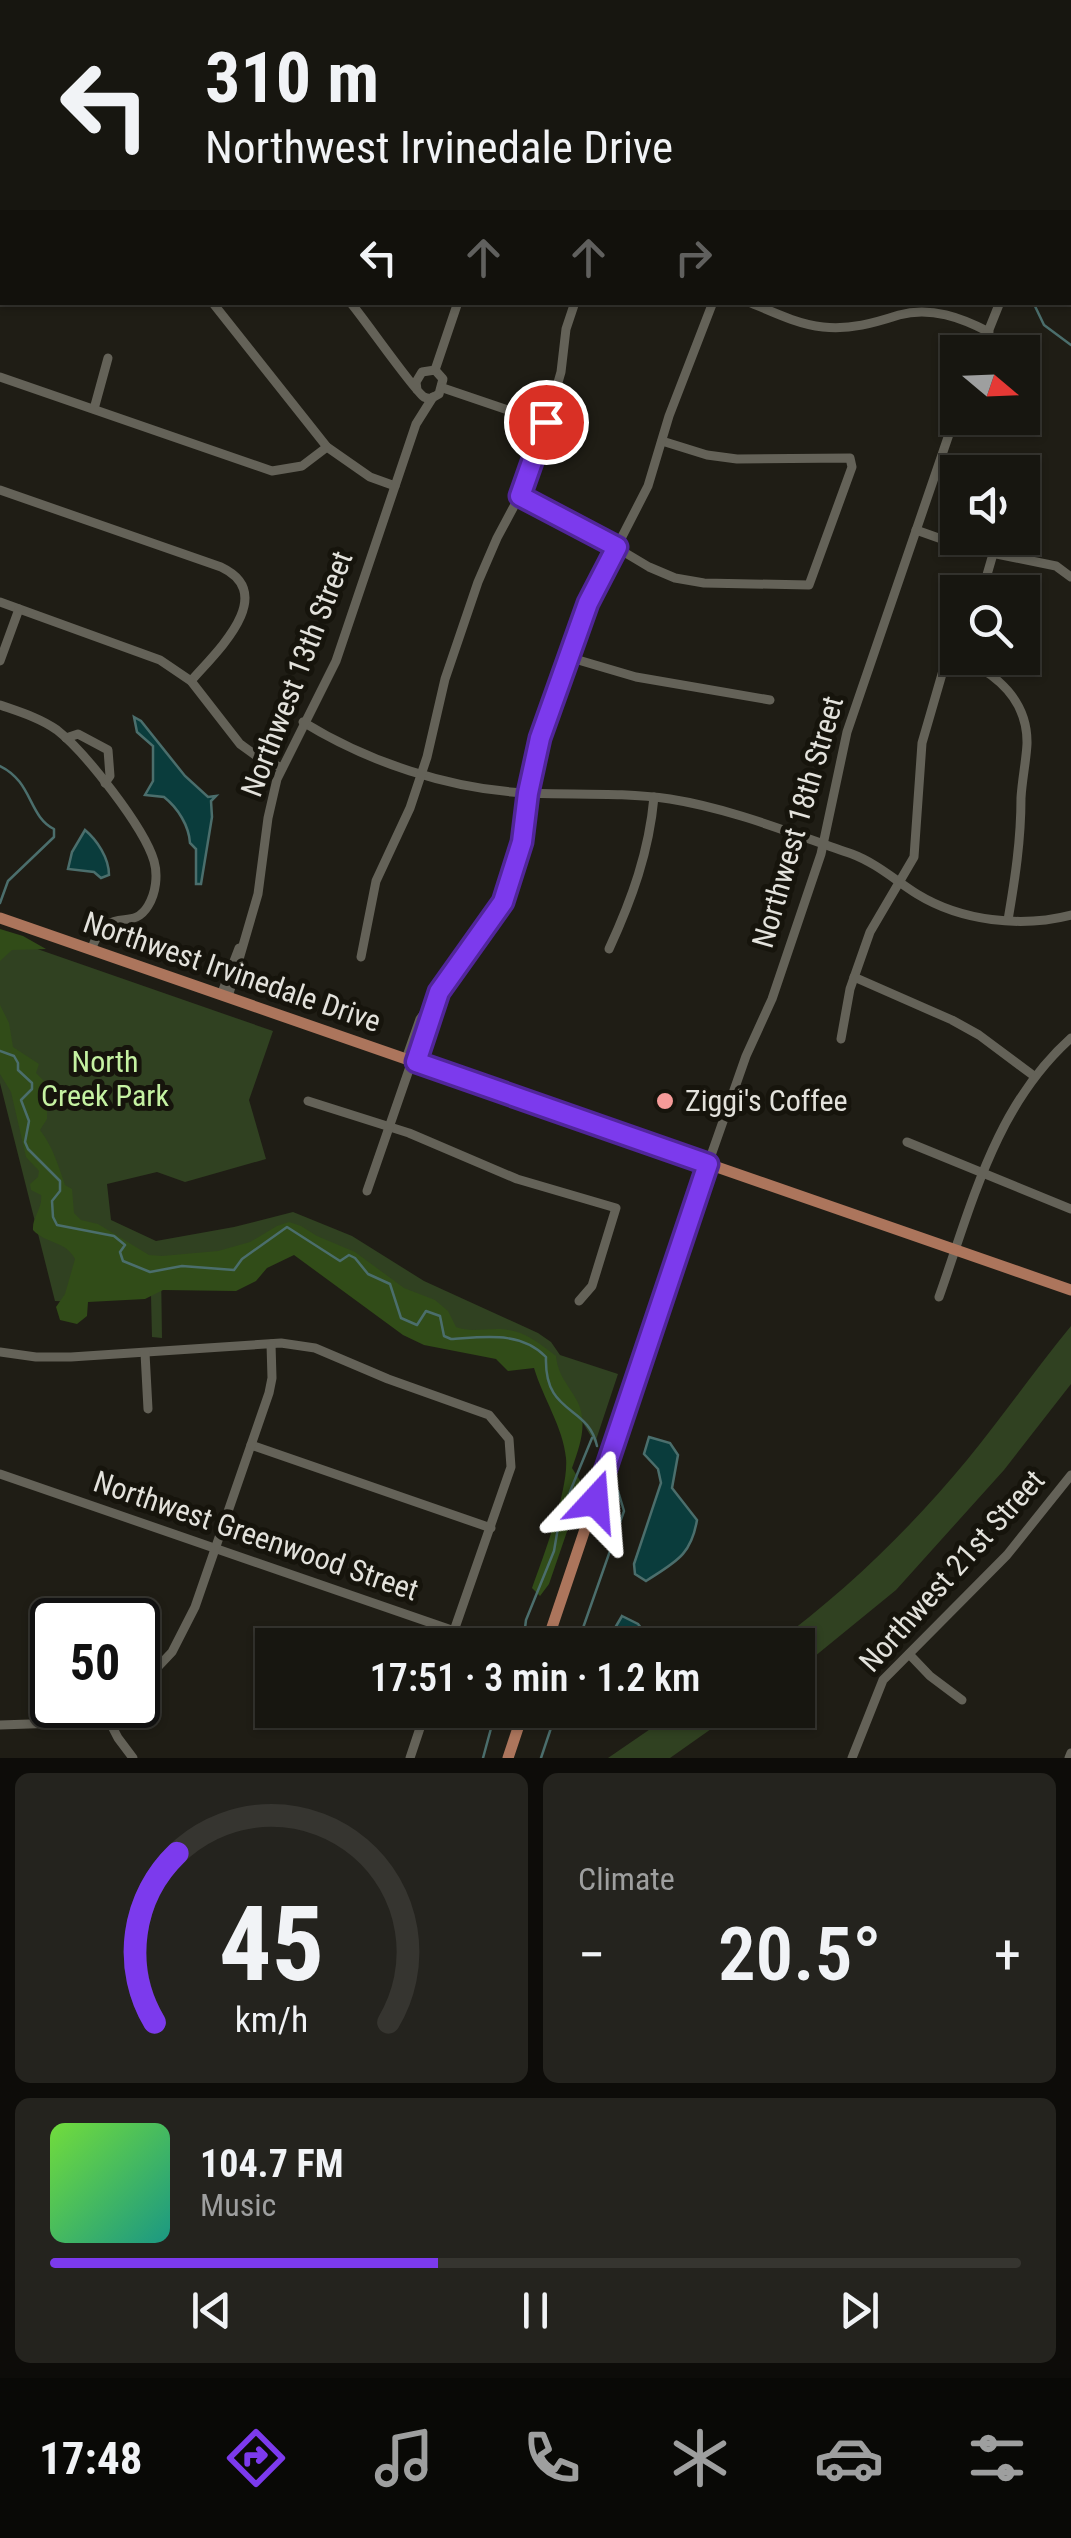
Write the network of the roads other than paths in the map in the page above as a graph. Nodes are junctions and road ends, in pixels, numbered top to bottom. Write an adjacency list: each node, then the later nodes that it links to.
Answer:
1 (214, 305): 24 (street)
2 (352, 305): 12 (street)
3 (457, 305): 13 (street)
4 (574, 305): 20 (street)
5 (712, 305): 23 (street)
6 (756, 305): 8 (street)
7 (999, 305): 9 (street)
8 (914, 308): 9 (street)
9 (989, 332): 10 (street)
10 (988, 335)
11 (108, 358): 19 (street)
12 (396, 360): 14 (street); 17 (street)
13 (435, 370): 14 (street); 16 (street)
14 (422, 372): 17 (street)
15 (0, 377): 19 (street)
16 (444, 388): 18 (street); 20 (street)
17 (418, 391): 18 (street); 21 (street, Northwest 13th Street)
18 (433, 398): 21 (street, Northwest 13th Street)
19 (94, 409): 24 (street)
20 (546, 422): 27 (street)
21 (416, 424): 25 (street, Northwest 13th Street)
22 (949, 435): 28 (street, Northwest 18th Street)
23 (662, 441): 30 (street); 30 (street)
24 (327, 447): 25 (street)
25 (395, 486): 42 (street, Northwest 13th Street)
26 (0, 490): 39 (street)
27 (520, 496): 30 (street); 45 (street)
28 (916, 530): 29 (street); 49 (street, Northwest 18th Street)
29 (940, 537)
30 (617, 547): 35 (street)
31 (1000, 555): 32 (street)
32 (1071, 577)
33 (0, 602): 34 (street)
34 (19, 609): 36 (street); 39 (street)
35 (568, 657): 40 (street); 47 (street)
36 (0, 662)
37 (947, 675): 50 (street)
38 (992, 675): 53 (street)
39 (191, 681): 44 (street)
40 (770, 700)
41 (0, 705): 43 (street)
42 (303, 722): 44 (street, Northwest 13th Street); 45 (street)
43 (66, 738): 46 (street); 46 (street)
44 (282, 768): 58 (street, Northwest 13th Street)
45 (422, 773): 47 (street); 56 (street)
46 (106, 782): 55 (street)
47 (528, 793): 48 (street); 61 (street)
48 (654, 797): 49 (street); 54 (street)
49 (824, 844): 50 (street); 66 (street, Northwest 18th Street)
50 (900, 882): 53 (street); 57 (street)
51 (1071, 915): 53 (street)
52 (0, 918): 55 (main road, Northwest Irvinedale Drive)
53 (1008, 920)
54 (609, 948)
55 (92, 950): 58 (main road, Northwest Irvinedale Drive)
56 (361, 957)
57 (854, 978): 59 (street); 62 (street)
58 (224, 996): 61 (main road, Northwest Irvinedale Drive)
59 (842, 1038)
60 (1071, 1038): 62 (street)
61 (411, 1061): 64 (street); 66 (main road, Northwest Irvinedale Drive)
62 (1034, 1076): 67 (street)
63 (308, 1102): 64 (street)
64 (390, 1126): 68 (street); 73 (street)
65 (907, 1142): 67 (street)
66 (708, 1164): 70 (main road, Northwest Irvinedale Drive); 85 (main road, Northwest 18th Street)
67 (983, 1171): 69 (street); 70 (street)
68 (367, 1192)
69 (1071, 1209)
70 (956, 1250): 71 (main road, Northwest Irvinedale Drive); 72 (street)
71 (1071, 1290)
72 (939, 1296)
73 (578, 1300)
74 (271, 1344): 76 (street); 78 (street); 81 (street)
75 (0, 1352): 76 (street)
76 (145, 1353): 77 (street)
77 (148, 1409)
78 (251, 1445): 81 (street); 82 (street)
79 (0, 1474): 82 (street, Northwest Greenwood Street)
80 (1071, 1474): 86 (street, Northwest 21st Street)
81 (491, 1528): 84 (street)
82 (215, 1548): 83 (street, Northwest Greenwood Street); 87 (street)
83 (445, 1628)
84 (455, 1628)
85 (552, 1628)
86 (908, 1654): 88 (street); 97 (street, Northwest 21st Street)
87 (160, 1665)
88 (962, 1700)
89 (30, 1724): 90 (street)
90 (0, 1725)
91 (114, 1728): 94 (street)
92 (420, 1728): 95 (street)
93 (518, 1728): 96 (main road)
94 (133, 1758)
95 (410, 1758)
96 (508, 1758)
97 (852, 1758)

